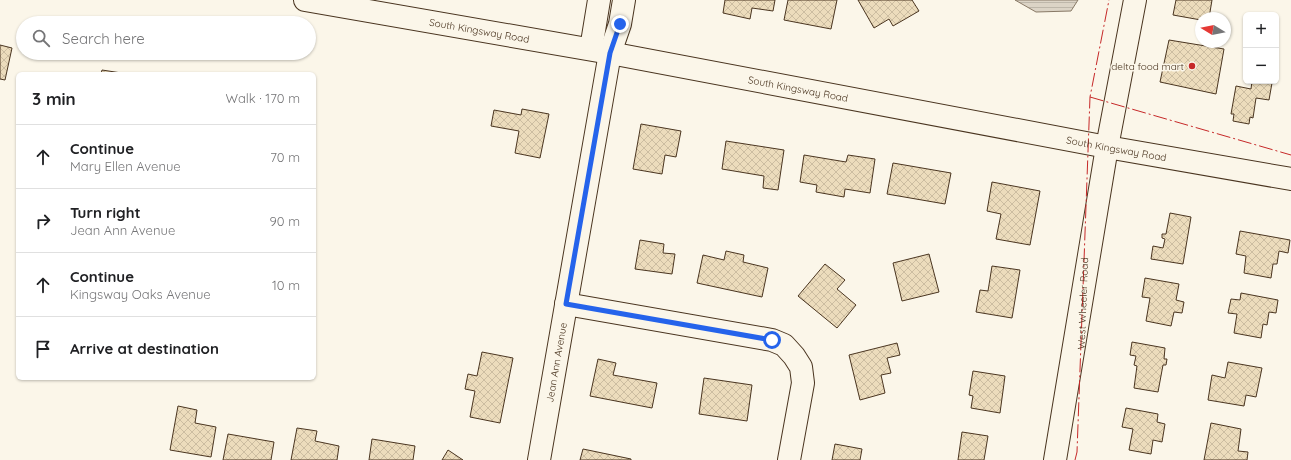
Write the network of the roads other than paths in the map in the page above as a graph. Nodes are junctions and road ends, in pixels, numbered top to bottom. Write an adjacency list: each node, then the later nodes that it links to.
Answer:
1 (305, 0): 5 (street, South Kingsway Road)
2 (599, 0): 5 (street)
3 (624, 0): 5 (street)
4 (1135, 0): 6 (street, West Wheeler Road)
5 (601, 51): 6 (street, South Kingsway Road); 8 (street, Jean Ann Avenue)
6 (1108, 147): 7 (street, South Kingsway Road); 11 (street, West Wheeler Road)
7 (1291, 179)
8 (566, 304): 9 (street, Jean Ann Avenue); 10 (street)
9 (539, 460)
10 (789, 460)
11 (1055, 460)

